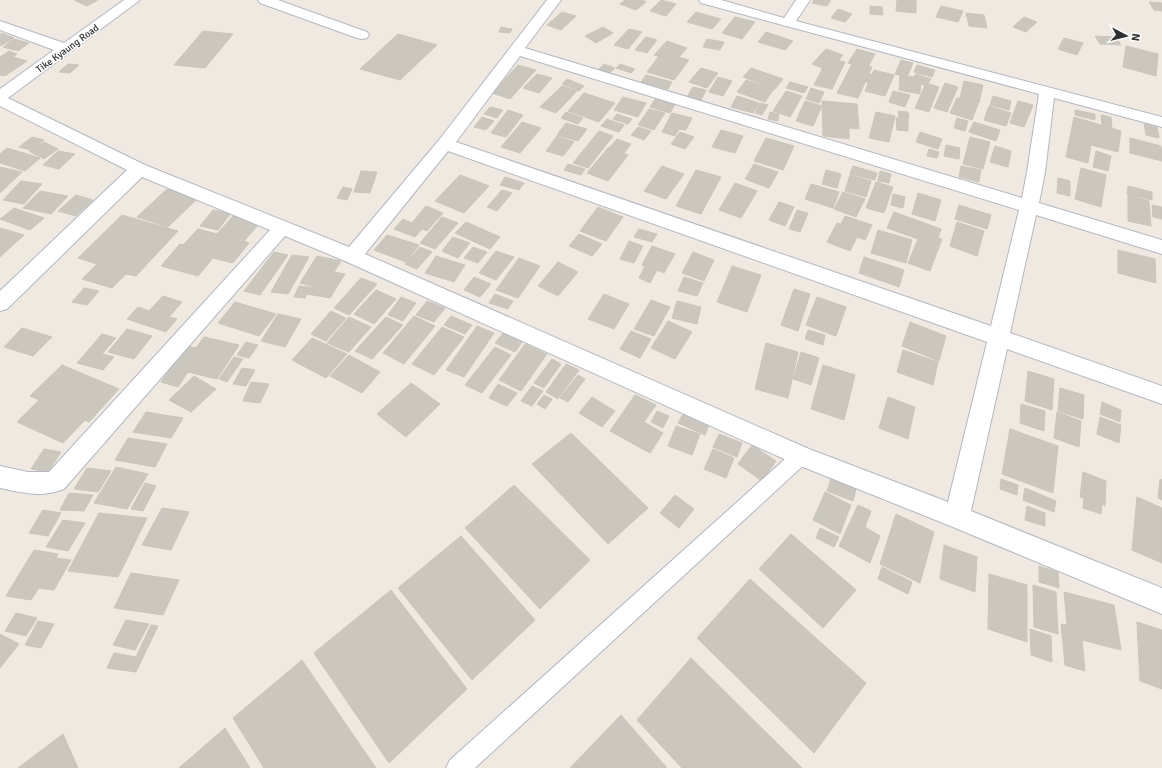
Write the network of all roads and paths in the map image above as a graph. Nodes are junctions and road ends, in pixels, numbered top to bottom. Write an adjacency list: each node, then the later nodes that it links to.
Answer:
1 (133, 0): 9 (street, Tike Kyaung Road)
2 (265, 0): 8 (street)
3 (554, 0): 10 (street)
4 (706, 0): 6 (street)
5 (803, 0): 6 (street)
6 (788, 24): 11 (street)
7 (0, 26): 9 (street)
8 (362, 34)
9 (66, 49): 12 (street, Tike Kyaung Road)
10 (516, 50): 15 (street); 17 (street)
11 (1047, 91): 14 (street); 17 (street)
12 (0, 96)
13 (0, 100): 16 (street)
14 (1162, 122)
15 (444, 144): 20 (street); 22 (street)
16 (139, 170): 18 (street); 21 (street)
17 (1029, 207): 19 (street); 22 (street)
18 (282, 228): 20 (street); 25 (street)
19 (1162, 247)
20 (352, 256): 24 (street)
21 (0, 304)
22 (998, 338): 23 (street); 26 (street)
23 (1162, 395)
24 (801, 456): 26 (street); 28 (lane)
25 (0, 477)
26 (957, 517): 27 (street)
27 (1162, 601)
28 (458, 768)

